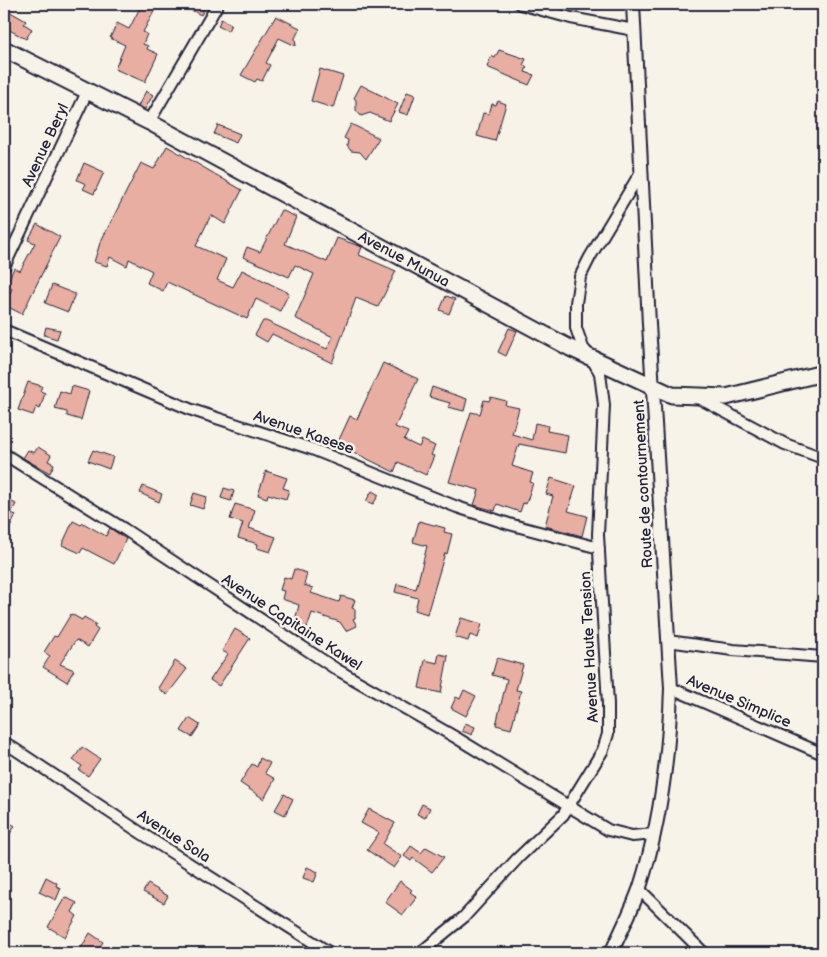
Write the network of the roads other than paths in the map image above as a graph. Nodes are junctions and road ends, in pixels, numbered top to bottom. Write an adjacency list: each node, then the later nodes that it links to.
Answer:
1 (218, 4): 7 (street)
2 (520, 4): 4 (street)
3 (633, 4): 4 (street, Route de contournement)
4 (634, 30): 8 (street, Route de contournement)
5 (4, 49): 6 (main road, Avenue Munua)
6 (88, 90): 7 (main road, Avenue Munua); 9 (street, Avenue Beryl)
7 (149, 122): 11 (main road, Avenue Munua)
8 (642, 170): 11 (street, Avenue Haute Tension); 13 (street, Route de contournement)
9 (4, 267)
10 (4, 330): 17 (street, Avenue Kasese)
11 (592, 359): 13 (main road, Avenue Munua); 17 (street, Avenue Haute Tension)
12 (823, 373): 14 (main road, Avenue Munua)
13 (654, 387): 14 (main road, Avenue Munua); 18 (street, Route de contournement)
14 (696, 396): 16 (street)
15 (4, 454): 23 (street, Avenue Capitaine Kawel)
16 (823, 458)
17 (599, 548): 23 (street, Avenue Haute Tension)
18 (668, 641): 19 (street); 20 (street, Route de contournement)
19 (823, 657)
20 (671, 688): 22 (street, Avenue Simplice); 24 (street, Route de contournement)
21 (4, 742): 26 (street, Avenue Sola)
22 (823, 754)
23 (570, 806): 24 (street, Avenue Capitaine Kawel); 27 (street, Avenue Haute Tension)
24 (655, 834): 25 (street, Route de contournement)
25 (639, 888): 28 (street, Route de contournement); 29 (street)
26 (330, 953)
27 (420, 953)
28 (611, 953)
29 (704, 953)

